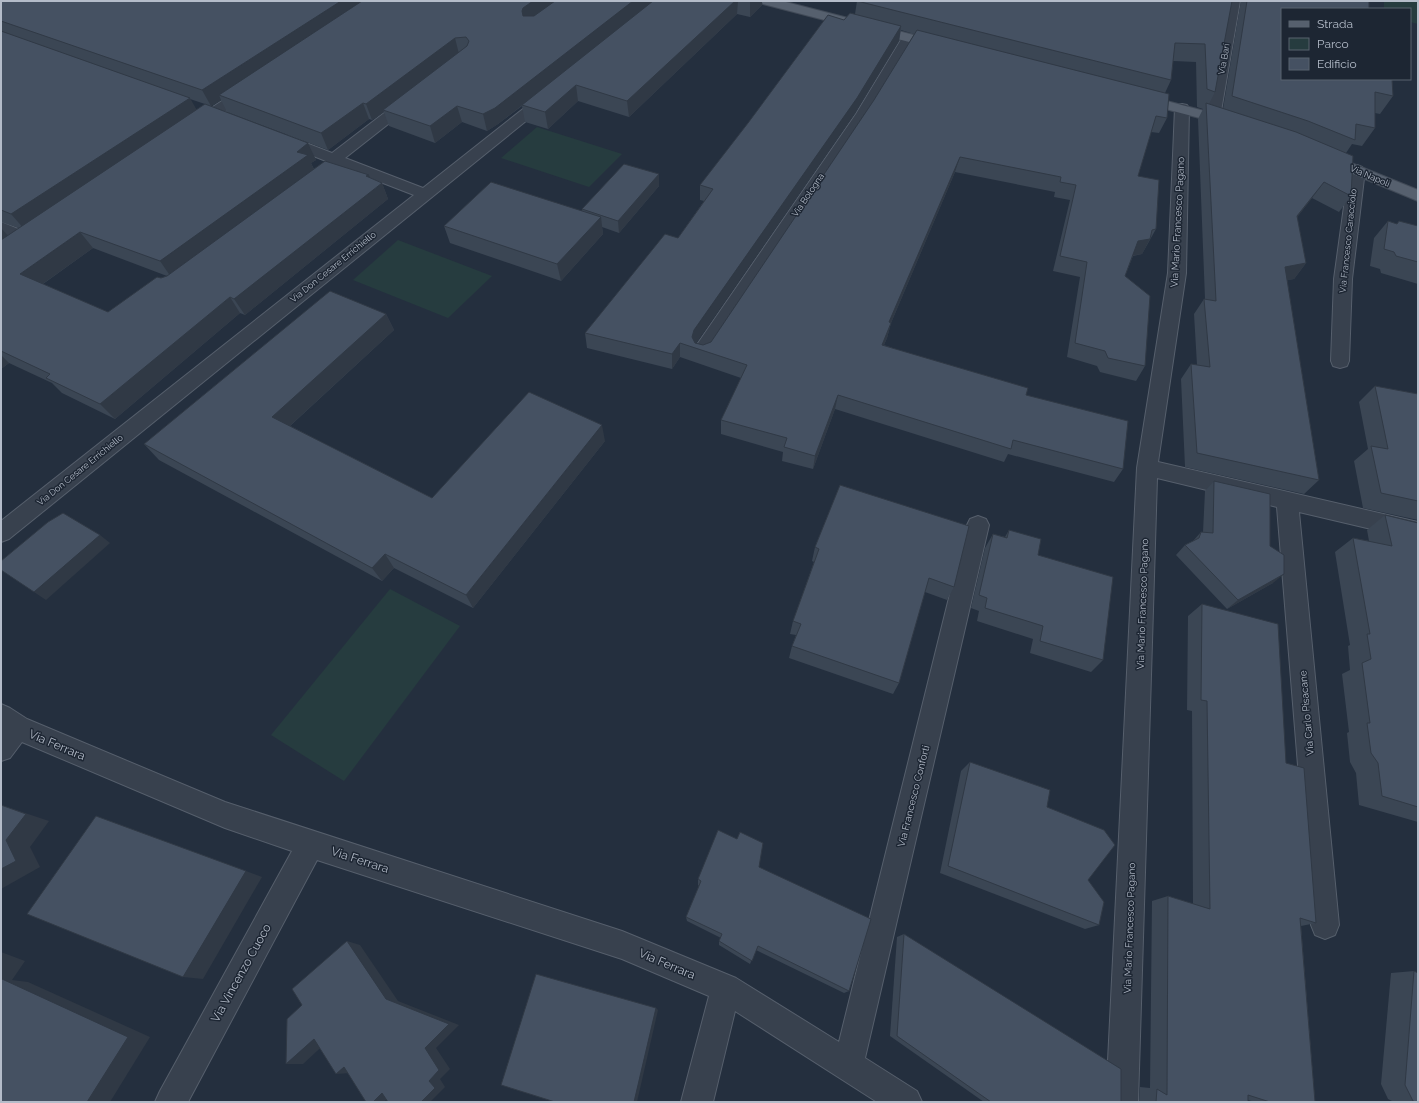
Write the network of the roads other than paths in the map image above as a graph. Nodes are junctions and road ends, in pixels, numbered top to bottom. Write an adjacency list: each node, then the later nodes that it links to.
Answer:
1 (771, 1): 3 (main road)
2 (1234, 1): 12 (street, Via Bari)
3 (909, 38): 4 (main road); 25 (street, Via Bologna)
4 (954, 50)
5 (259, 82): 11 (street)
6 (556, 89): 21 (street, Via Don Cesare Errichiello)
7 (422, 91): 18 (street)
8 (1129, 95): 10 (main road)
9 (198, 108): 11 (street)
10 (1182, 108): 12 (main road); 27 (street, Via Mario Francesco Pagano)
11 (213, 113): 13 (street); 16 (street)
12 (1213, 117): 14 (main road)
13 (227, 118)
14 (1243, 126)
15 (270, 134): 18 (street)
16 (181, 135)
17 (1314, 153): 19 (main road, Via Napoli)
18 (335, 158): 20 (street); 21 (street)
19 (1357, 170): 22 (main road, Via Napoli); 26 (street, Via Francesco Caracciolo)
20 (318, 178)
21 (425, 194): 31 (street, Via Don Cesare Errichiello)
22 (1418, 196)
23 (1, 227): 24 (street)
24 (27, 239)
25 (703, 351)
26 (1340, 361)
27 (1147, 468): 28 (street); 41 (street, Via Mario Francesco Pagano)
28 (1287, 501): 30 (street); 35 (street, Via Carlo Pisacane)
29 (978, 526): 37 (street, Via Francesco Conforti)
30 (1418, 531)
31 (1, 533)
32 (10, 722): 33 (street); 34 (street, Via Ferrara)
33 (1, 749)
34 (311, 844): 36 (street, Via Ferrara); 38 (street, Via Vincenzo Cuoco)
35 (1325, 925)
36 (726, 988): 37 (street, Via Ferrara); 39 (street)
37 (848, 1066): 40 (street, Via Ferrara)
38 (171, 1102)
39 (697, 1102)
40 (906, 1102)
41 (1122, 1102)

